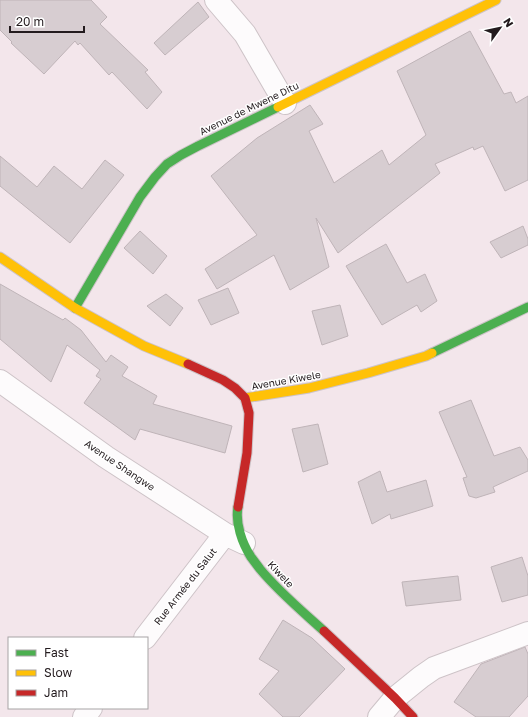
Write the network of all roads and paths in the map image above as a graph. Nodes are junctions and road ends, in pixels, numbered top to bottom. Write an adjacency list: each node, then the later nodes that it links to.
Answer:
1 (216, 0): 3 (street)
2 (496, 0): 3 (street, Avenue de Mwene Ditu)
3 (285, 102): 6 (street, Avenue de Mwene Ditu)
4 (0, 257): 6 (street, Avenue Kiwele)
5 (528, 307): 8 (street, Avenue Kiwele)
6 (75, 308): 8 (street, Avenue Kiwele)
7 (0, 381): 9 (street, Avenue Shangwe)
8 (245, 398): 9 (street, Kiwele)
9 (235, 539): 11 (street, Rue Armée du Salut); 12 (street, Kiwele)
10 (528, 633): 12 (street)
11 (146, 637)
12 (395, 698): 15 (street); 16 (street, Kiwele)
13 (90, 709): 14 (street)
14 (84, 717)
15 (379, 717)
16 (413, 717)

